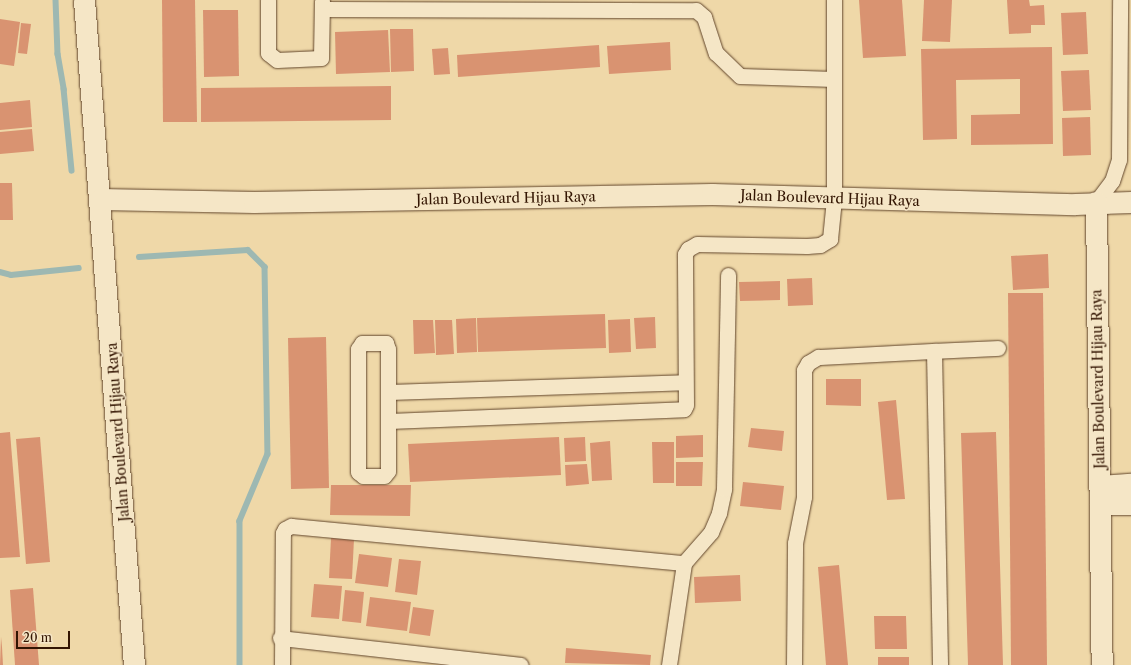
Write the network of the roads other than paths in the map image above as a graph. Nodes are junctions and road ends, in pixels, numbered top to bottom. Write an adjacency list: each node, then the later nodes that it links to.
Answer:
1 (84, 0): 7 (street, Jalan Boulevard Hijau Raya)
2 (268, 0): 5 (street)
3 (834, 0): 6 (street)
4 (1120, 0): 9 (street)
5 (322, 5): 6 (street)
6 (834, 79): 8 (street)
7 (100, 199): 8 (street, Jalan Boulevard Hijau Raya); 22 (street, Jalan Boulevard Hijau Raya)
8 (834, 199): 9 (street, Jalan Boulevard Hijau Raya); 14 (street)
9 (1096, 202): 10 (street); 18 (street, Jalan Boulevard Hijau Raya)
10 (1131, 202)
11 (728, 275): 20 (street)
12 (998, 348): 13 (street)
13 (934, 351): 26 (street); 27 (street)
14 (684, 382): 15 (street); 16 (street)
15 (389, 392): 16 (street); 16 (street)
16 (389, 421)
17 (1131, 484): 18 (street)
18 (1100, 495): 19 (street); 28 (street, Jalan Boulevard Hijau Raya)
19 (1131, 504)
20 (684, 563): 21 (street); 25 (street)
21 (280, 638): 23 (street); 24 (street)
22 (134, 665)
23 (282, 665)
24 (520, 665)
25 (669, 665)
26 (794, 665)
27 (940, 665)
28 (1102, 665)

